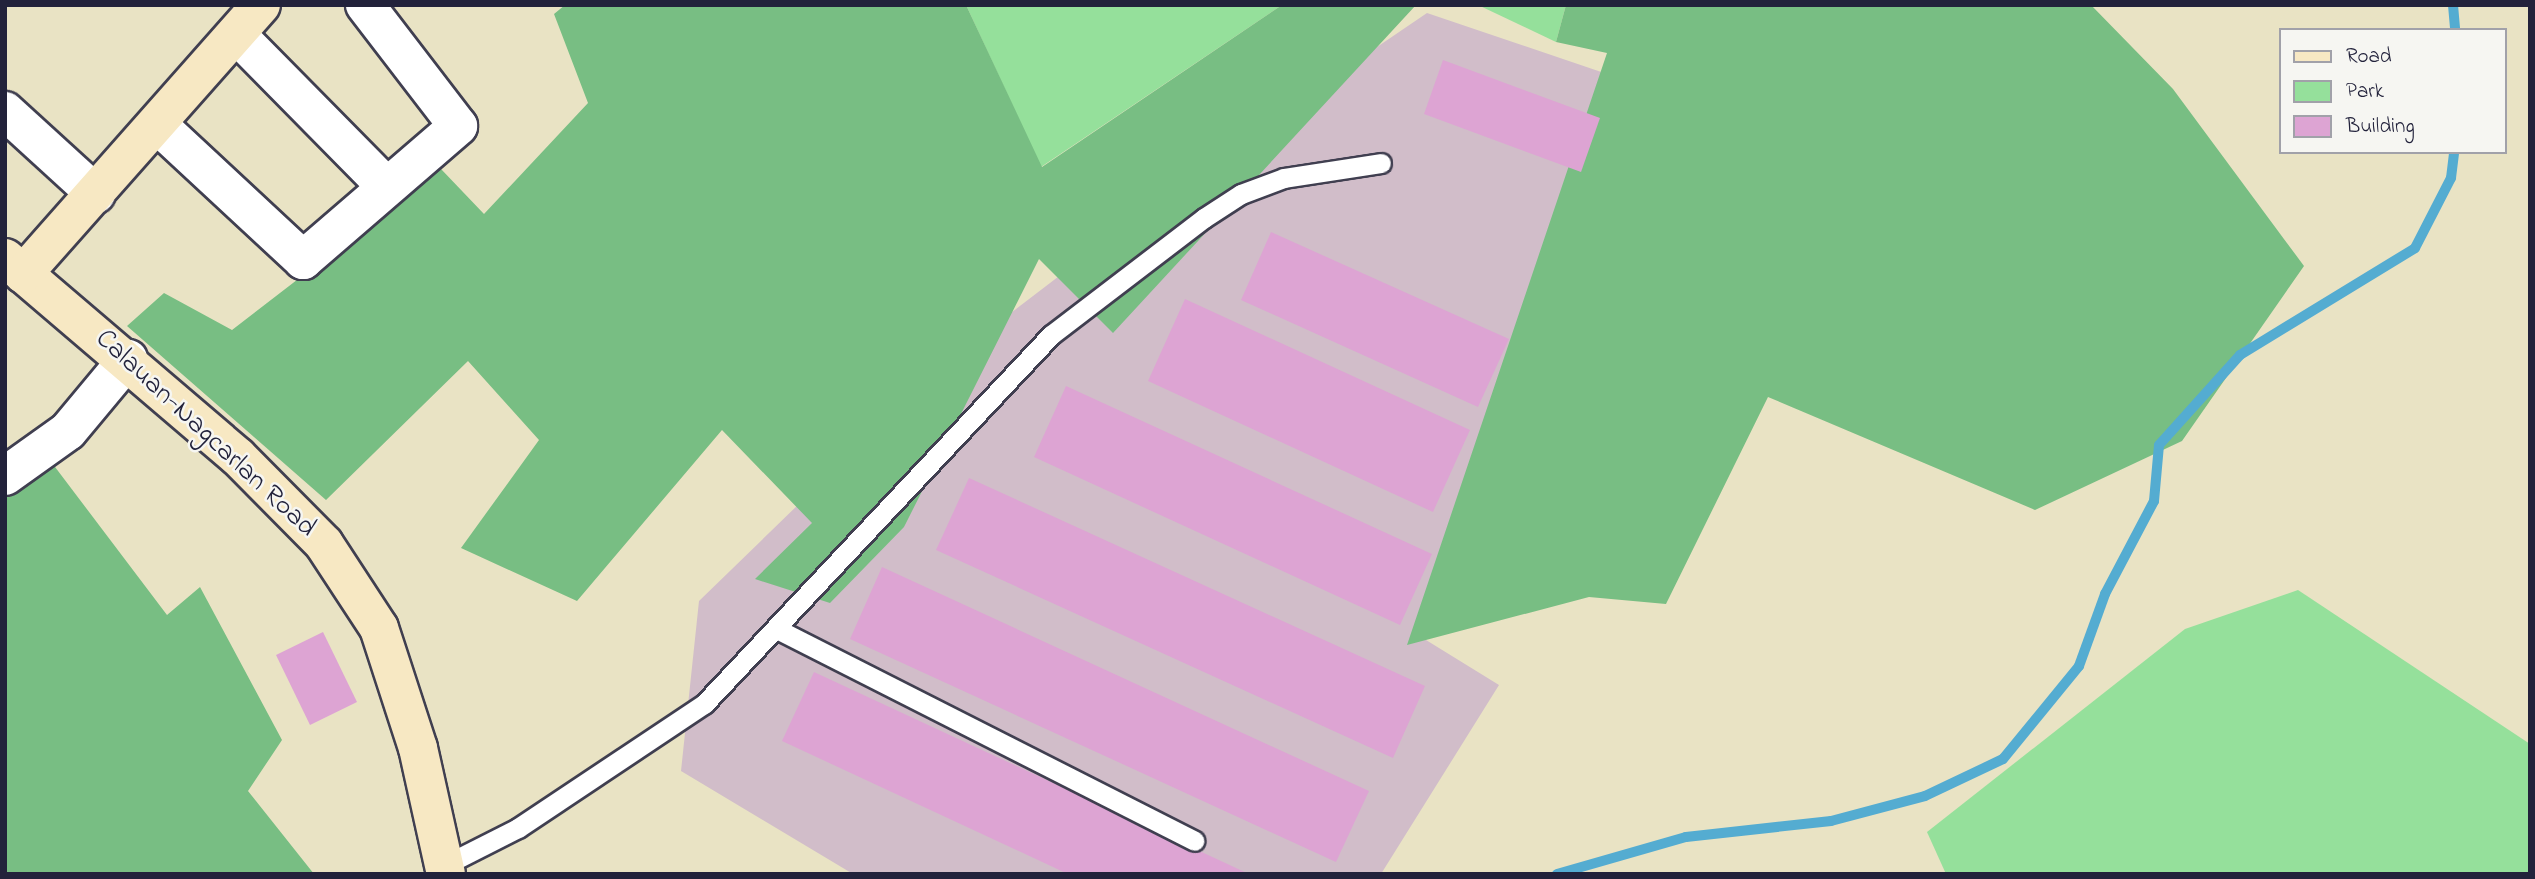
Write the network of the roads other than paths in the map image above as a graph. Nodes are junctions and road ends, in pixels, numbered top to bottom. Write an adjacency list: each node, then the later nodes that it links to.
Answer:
1 (261, 5): 3 (main road)
2 (365, 5): 7 (street)
3 (236, 34): 5 (main road); 7 (street)
4 (5, 111): 8 (street)
5 (159, 126): 7 (street); 8 (main road)
6 (1381, 163): 12 (lane)
7 (386, 186)
8 (96, 194): 9 (main road)
9 (14, 266): 10 (main road, Calauan-Nagcarlan Road)
10 (128, 359): 11 (street); 14 (main road, Calauan-Nagcarlan Road)
11 (5, 476)
12 (777, 629): 13 (lane); 14 (lane)
13 (1194, 841)
14 (445, 869)

